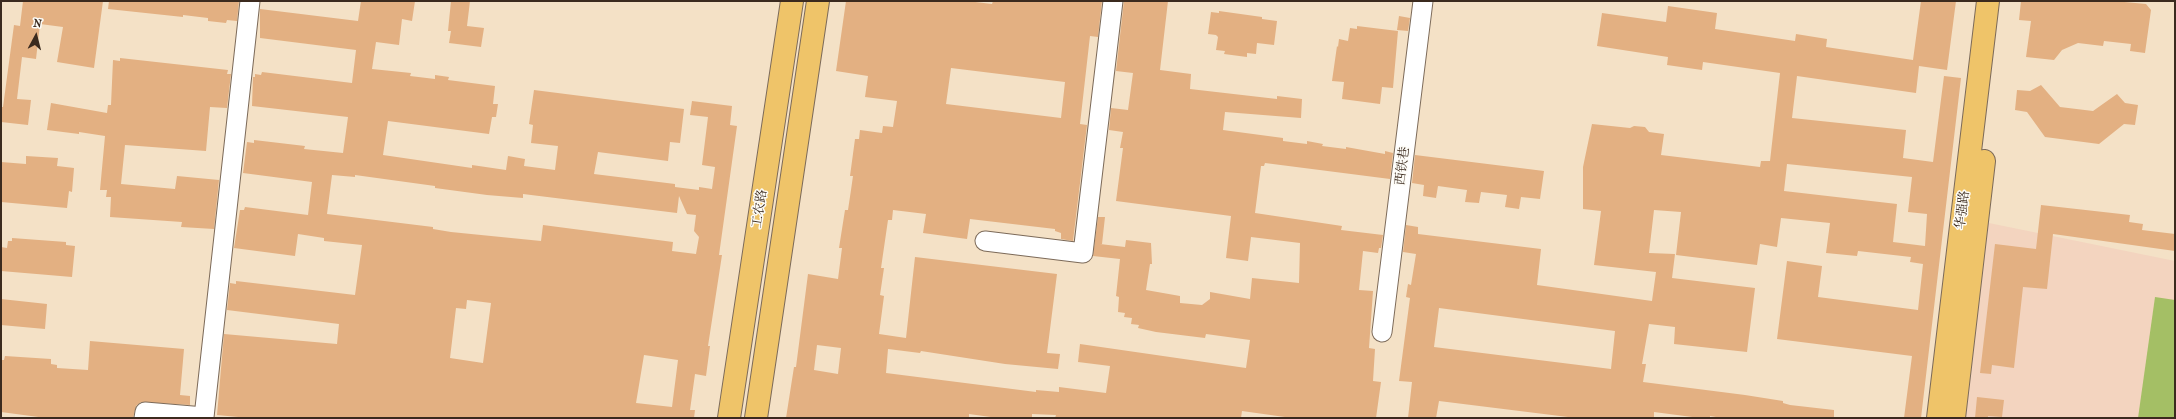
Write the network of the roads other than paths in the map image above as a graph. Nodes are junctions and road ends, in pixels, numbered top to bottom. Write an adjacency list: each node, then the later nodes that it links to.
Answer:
1 (250, 1): 10 (street)
2 (792, 1): 11 (main road, 工农路)
3 (818, 1): 12 (main road, 工农路)
4 (1113, 1): 8 (street)
5 (1423, 1): 9 (street, 西铁巷)
6 (1988, 1): 13 (main road, 华强路)
7 (2003, 1): 14 (main road, 华强路)
8 (985, 241)
9 (1382, 332)
10 (144, 418)
11 (729, 418)
12 (756, 418)
13 (1938, 418)
14 (1954, 418)

